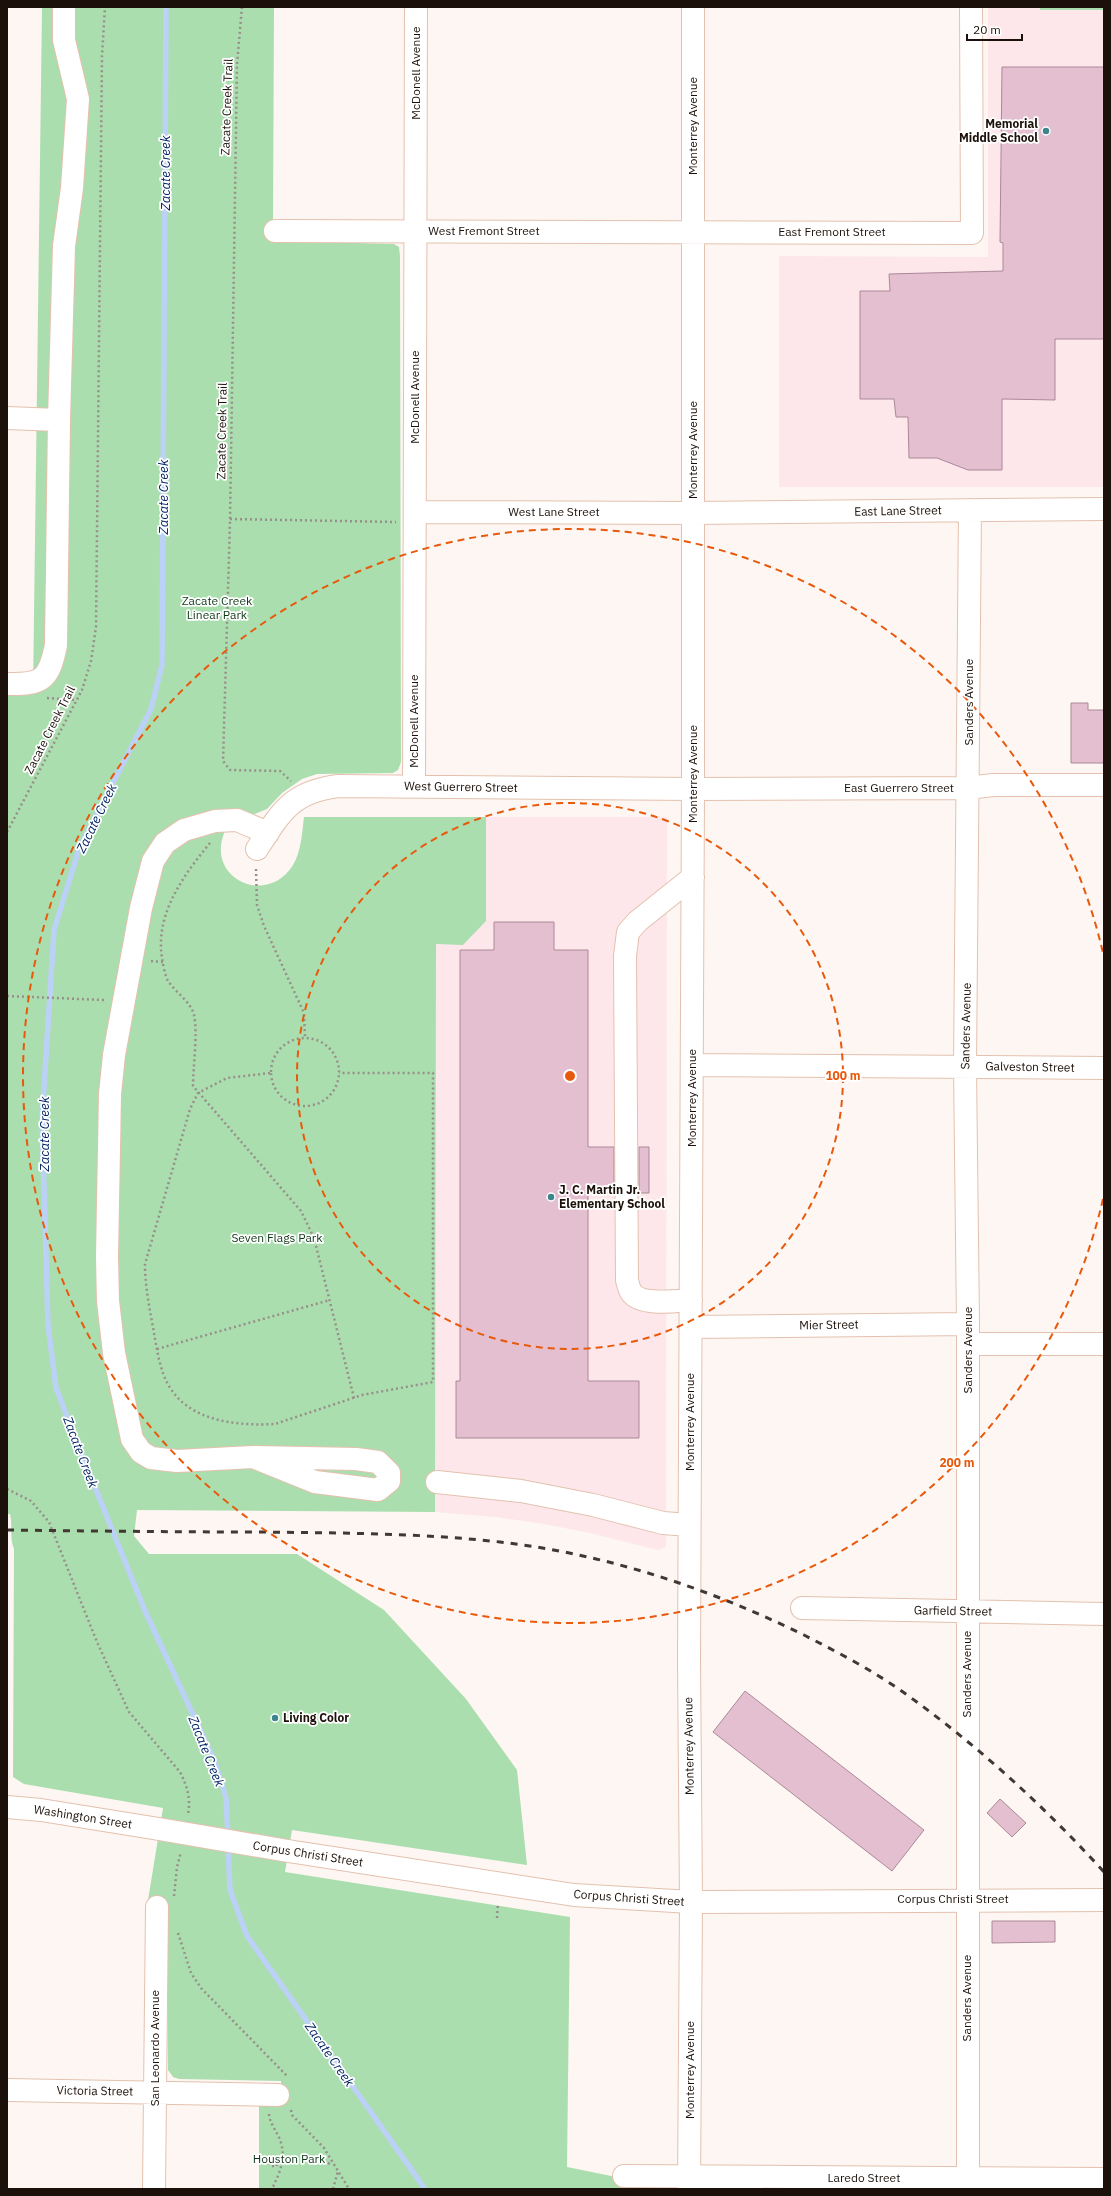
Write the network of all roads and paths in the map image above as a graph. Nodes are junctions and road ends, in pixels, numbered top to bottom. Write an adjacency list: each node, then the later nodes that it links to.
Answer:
1 (64, 7): 11 (street)
2 (106, 7): 23 (path, Zacate Creek Trail)
3 (242, 7): 16 (path, Zacate Creek Trail)
4 (416, 7): 8 (street, McDonell Avenue)
5 (694, 7): 9 (street, Monterrey Avenue)
6 (971, 7): 9 (street, East Fremont Street)
7 (275, 231): 8 (street, West Fremont Street)
8 (415, 231): 9 (street, West Fremont Street); 15 (street, McDonell Avenue)
9 (693, 232): 14 (street, Monterrey Avenue)
10 (7, 418): 11 (street)
11 (59, 420): 17 (street)
12 (1104, 509): 13 (street, East Lane Street)
13 (970, 510): 14 (street, East Lane Street); 20 (street, Sanders Avenue)
14 (693, 513): 15 (street, West Lane Street); 21 (street, Monterrey Avenue)
15 (406, 517): 16 (path); 19 (street, McDonell Avenue)
16 (230, 519): 22 (path, Zacate Creek Trail)
17 (7, 684)
18 (1104, 785): 20 (street, East Guerrero Street)
19 (414, 786): 21 (street, West Guerrero Street); 22 (street, West Guerrero Street)
20 (968, 788): 21 (street, East Guerrero Street); 31 (street, Sanders Avenue)
21 (693, 789): 25 (street, Monterrey Avenue)
22 (300, 796): 43 (street, West Guerrero Street)
23 (7, 832)
24 (216, 839): 35 (path)
25 (693, 877): 30 (street, Monterrey Avenue); 37 (street)
26 (256, 883): 29 (path)
27 (7, 996): 28 (path)
28 (105, 1000)
29 (305, 1038): 33 (path); 34 (path)
30 (692, 1065): 31 (street, Galveston Street); 37 (street, Monterrey Avenue)
31 (965, 1066): 32 (street, Galveston Street); 39 (street, Sanders Avenue)
32 (1104, 1068)
33 (270, 1073): 34 (path); 35 (path)
34 (339, 1073): 42 (path)
35 (198, 1093): 36 (path); 41 (path)
36 (330, 1300): 41 (path); 42 (path)
37 (691, 1300): 38 (street, Monterrey Avenue)
38 (691, 1327): 39 (street, Mier Street); 45 (street, Monterrey Avenue)
39 (968, 1334): 40 (street, Mier Street); 47 (street, Sanders Avenue)
40 (1104, 1344)
41 (157, 1349): 42 (path)
42 (354, 1398)
43 (253, 1458): 43 (street)
44 (438, 1482): 45 (street)
45 (689, 1525): 53 (street, Monterrey Avenue)
46 (802, 1608): 47 (street, Garfield Street)
47 (968, 1611): 48 (street, Garfield Street); 51 (street, Sanders Avenue)
48 (1104, 1614)
49 (7, 1807): 50 (street, Washington Street)
50 (159, 1829): 53 (street, Corpus Christi Street, bridge)
51 (967, 1899): 52 (street, Corpus Christi Street); 53 (street, Corpus Christi Street); 68 (street, Sanders Avenue)
52 (1104, 1900)
53 (691, 1902): 67 (street, Monterrey Avenue)
54 (498, 1903): 56 (path)
55 (157, 1908): 58 (street, San Leonardo Avenue)
56 (497, 1918)
57 (7, 2090): 58 (street, Victoria Street)
58 (155, 2092): 59 (street, Victoria Street); 69 (street, San Leonardo Avenue)
59 (280, 2105): 61 (path)
60 (277, 2159): 61 (path)
61 (282, 2159): 70 (path)
62 (332, 2161): 63 (path)
63 (328, 2164)
64 (338, 2171): 71 (path)
65 (624, 2176): 67 (street, Laredo Street)
66 (1104, 2179): 68 (street, Laredo Street)
67 (689, 2183): 68 (street, Laredo Street)
68 (968, 2184)
69 (154, 2189)
70 (272, 2189)
71 (333, 2189)

